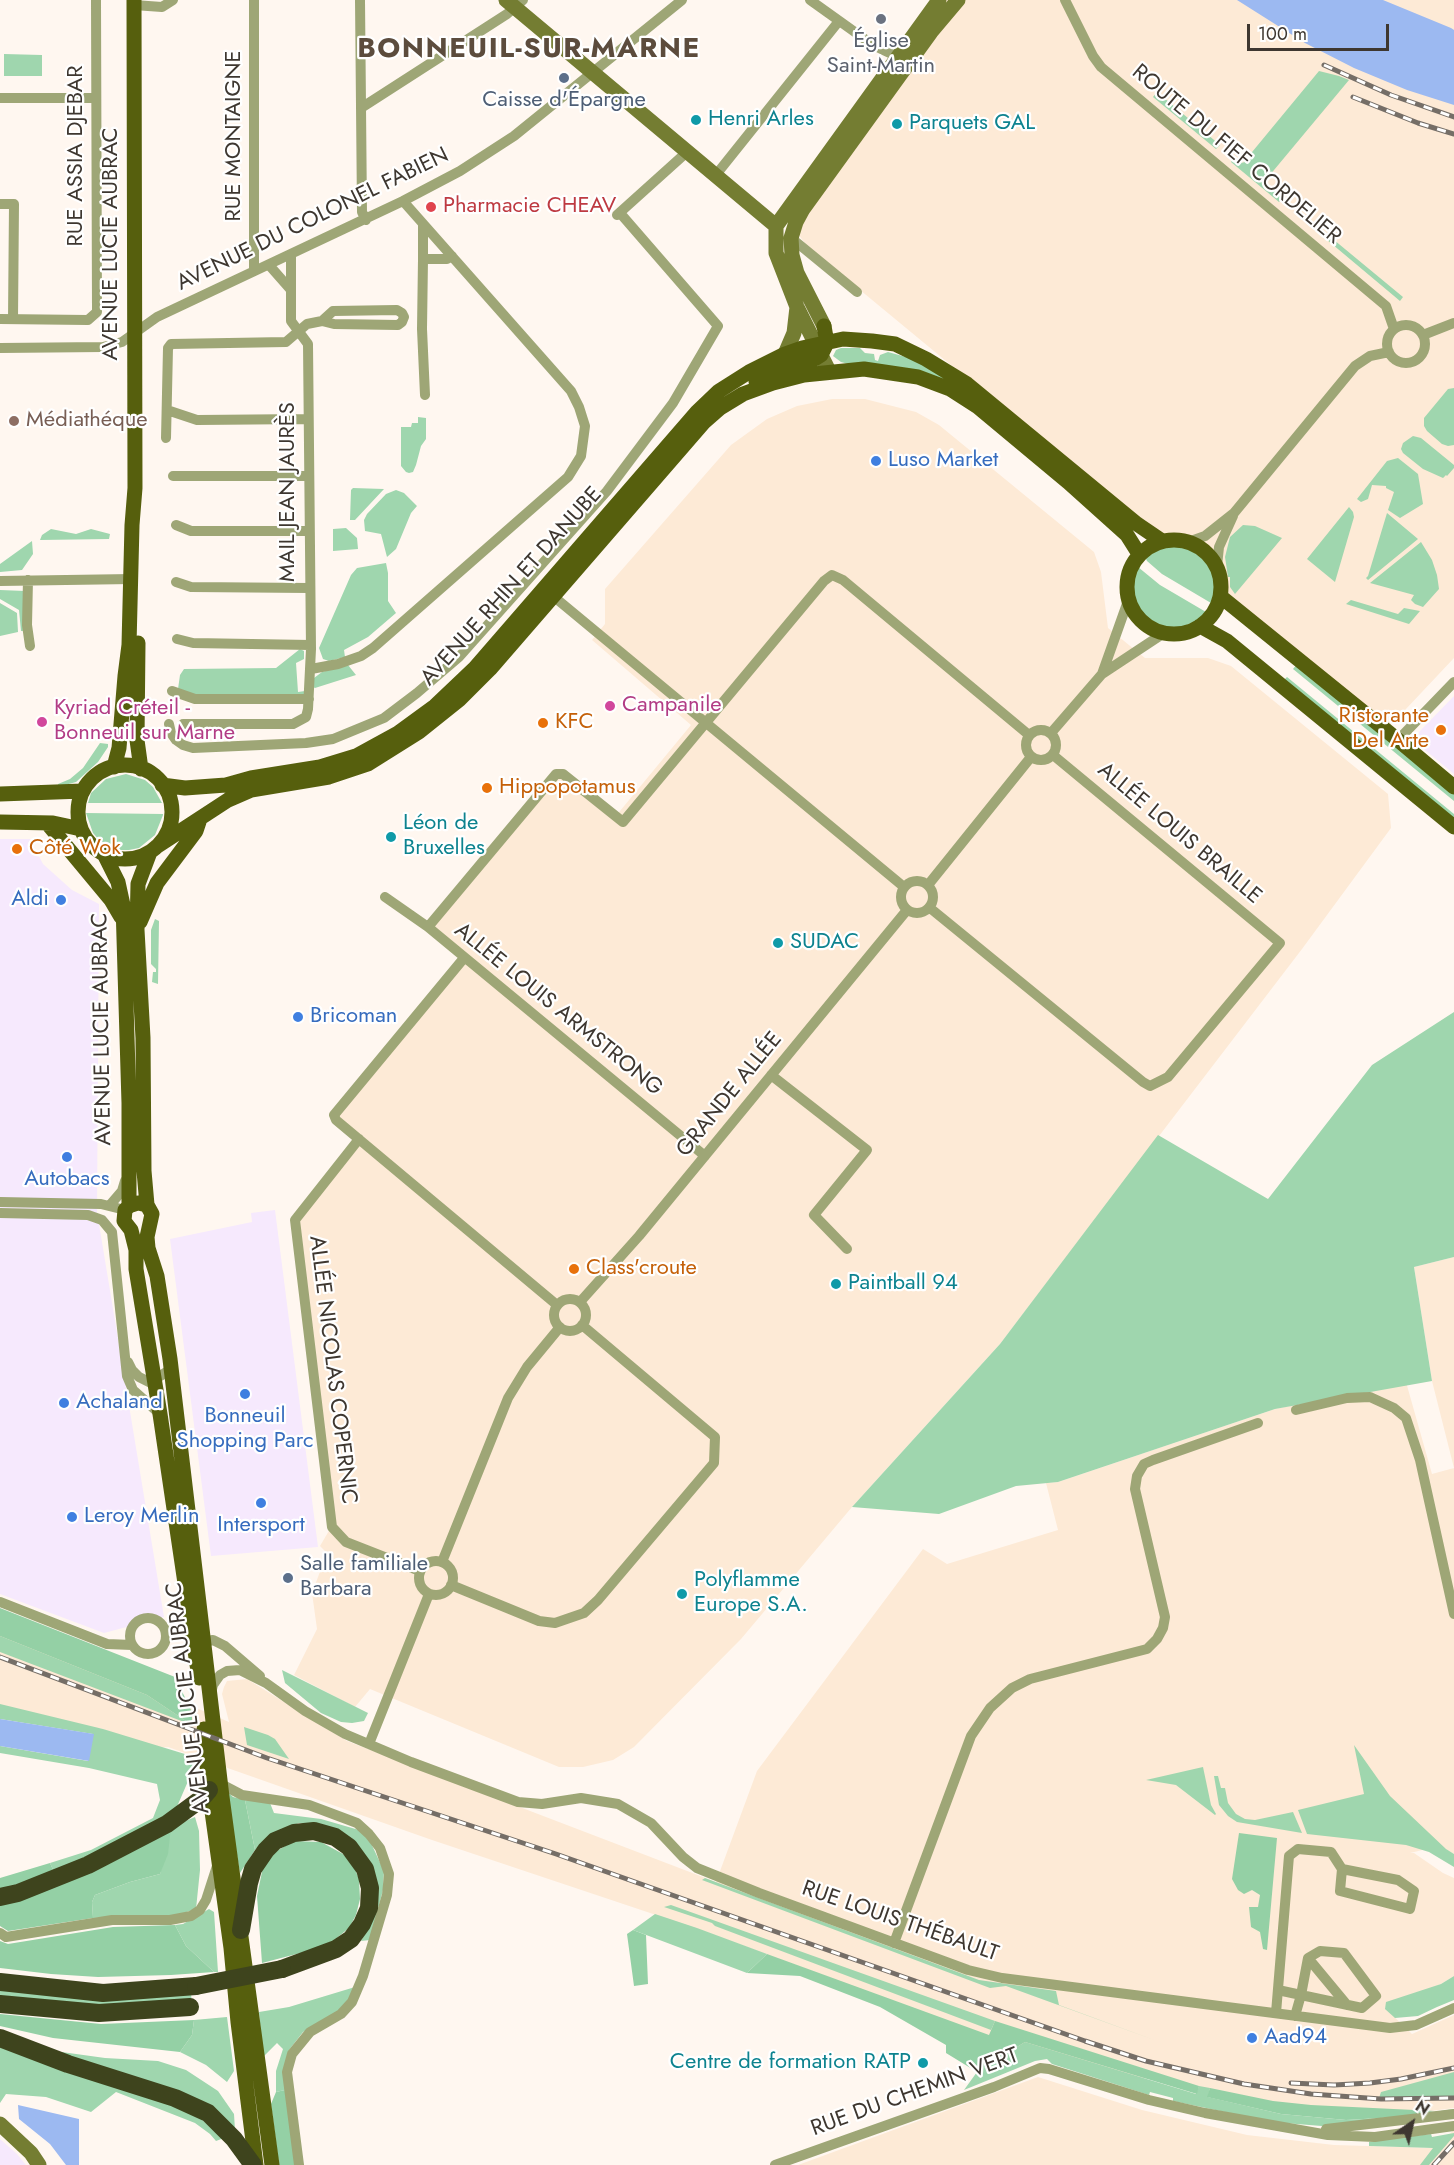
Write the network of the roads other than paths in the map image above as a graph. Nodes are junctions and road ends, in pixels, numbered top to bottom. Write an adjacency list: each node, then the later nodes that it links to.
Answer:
1 (96, 0): 15 (street, RUE ASSIA DJEBAR)
2 (173, 0): 11 (street)
3 (254, 0): 30 (street, RUE MONTAIGNE)
4 (360, 0): 17 (street)
5 (682, 0): 14 (street, AVENUE DU COLONEL FABIEN)
6 (810, 0): 12 (street)
7 (939, 0): 13 (main road)
8 (958, 0): 13 (main road)
9 (1065, 0): 39 (street, ROUTE DU FIEF CORDELIER)
10 (515, 2): 14 (main road); 17 (street)
11 (134, 3): 41 (main road, AVENUE LUCIE AUBRAC)
12 (839, 21): 13 (street); 19 (street)
13 (903, 62): 24 (main road); 25 (main road)
14 (591, 72): 18 (main road); 20 (street, AVENUE DU COLONEL FABIEN)
15 (96, 98): 16 (street); 35 (street, RUE ASSIA DJEBAR)
16 (0, 99)
17 (361, 108): 22 (street)
18 (687, 152): 19 (main road); 83 (street)
19 (715, 176): 24 (main road)
20 (403, 201): 22 (street, AVENUE DU COLONEL FABIEN); 23 (street)
21 (0, 204): 35 (street)
22 (366, 220): 26 (street, AVENUE DU COLONEL FABIEN)
23 (423, 225): 27 (street); 28 (street)
24 (776, 226): 25 (street); 33 (main road)
25 (791, 238): 32 (street); 38 (main road)
26 (291, 255): 29 (street, AVENUE DU COLONEL FABIEN); 31 (street, MAIL JEAN JAURÈS)
27 (452, 256): 28 (street); 77 (street)
28 (423, 259): 50 (street)
29 (269, 265): 30 (street, AVENUE DU COLONEL FABIEN); 31 (street)
30 (254, 271): 41 (street, AVENUE DU COLONEL FABIEN)
31 (291, 290): 40 (street, MAIL JEAN JAURÈS)
32 (856, 292)
33 (797, 307): 45 (main road); 47 (main road)
34 (0, 319): 35 (street)
35 (13, 319)
36 (322, 321): 36 (street); 40 (street)
37 (1454, 323): 42 (street)
38 (824, 326): 43 (main road); 45 (main road)
39 (1394, 329): 42 (street); 46 (street)
40 (299, 332): 51 (street); 52 (street, MAIL JEAN JAURÈS)
41 (136, 334): 44 (street, AVENUE DU COLONEL FABIEN); 56 (main road, AVENUE LUCIE AUBRAC)
42 (1423, 335): 46 (street)
43 (843, 339): 45 (main road); 60 (main road)
44 (0, 348)
45 (821, 348): 47 (main road, AVENUE RHIN ET DANUBE); 48 (main road); 49 (main road)
46 (1389, 352): 57 (street)
47 (785, 354): 92 (main road, AVENUE RHIN ET DANUBE)
48 (829, 372): 49 (main road); 62 (main road)
49 (743, 394): 69 (main road, AVENUE RHIN ET DANUBE)
50 (425, 395)
51 (167, 410): 52 (street); 53 (street)
52 (308, 419): 55 (street, MAIL JEAN JAURÈS)
53 (166, 438)
54 (173, 476): 55 (street)
55 (309, 476): 59 (street, MAIL JEAN JAURÈS)
56 (135, 488): 64 (main road, AVENUE LUCIE AUBRAC); 91 (main road, AVENUE LUCIE AUBRAC)
57 (1234, 513): 61 (street); 63 (street)
58 (176, 525): 59 (street)
59 (309, 531): 68 (street, MAIL JEAN JAURÈS)
60 (1162, 541): 61 (main road); 62 (main road)
61 (1188, 542): 63 (main road)
62 (1139, 554): 71 (main road)
63 (1217, 566): 70 (main road)
64 (132, 579): 65 (street); 90 (main road, AVENUE LUCIE AUBRAC)
65 (28, 580): 66 (street); 76 (street)
66 (0, 581)
67 (176, 582): 68 (street)
68 (309, 588): 75 (street, MAIL JEAN JAURÈS)
69 (553, 596): 82 (street); 96 (main road, AVENUE RHIN ET DANUBE)
70 (1220, 596): 72 (main road); 87 (main road)
71 (1128, 601): 73 (main road); 78 (street)
72 (1200, 626): 73 (main road); 99 (main road)
73 (1164, 633): 78 (street)
74 (177, 639): 75 (street)
75 (310, 645): 77 (street, MAIL JEAN JAURÈS)
76 (30, 646)
77 (311, 669): 81 (street, MAIL JEAN JAURÈS)
78 (1102, 674): 85 (street)
79 (1454, 682): 87 (street)
80 (172, 691): 81 (street)
81 (309, 699): 84 (street)
82 (707, 723): 86 (street); 104 (street); 109 (street)
83 (169, 724)
84 (183, 724)
85 (1051, 733): 86 (street); 88 (street)
86 (1029, 735): 89 (street)
87 (1398, 740): 93 (main road)
88 (1053, 755): 89 (street); 106 (street, ALLÉE LOUIS BRAILLE)
89 (1031, 757): 103 (street)
90 (114, 767): 91 (main road); 94 (main road)
91 (141, 769): 92 (main road)
92 (162, 785): 102 (main road)
93 (1454, 787)
94 (83, 791): 95 (main road); 100 (main road)
95 (0, 794)
96 (200, 820): 102 (main road, AVENUE RHIN ET DANUBE); 110 (main road)
97 (0, 822): 98 (main road)
98 (47, 823): 100 (main road); 108 (main road)
99 (1454, 827)
100 (81, 829): 101 (main road)
101 (104, 854): 102 (main road); 108 (main road, AVENUE LUCIE AUBRAC)
102 (150, 855): 110 (main road, AVENUE LUCIE AUBRAC)
103 (927, 885): 104 (street); 106 (street)
104 (904, 887): 107 (street)
105 (385, 897): 109 (street, ALLÉE LOUIS ARMSTRONG)
106 (930, 908): 107 (street)
107 (907, 910): 112 (street, GRANDE ALLÉE)
108 (123, 920): 115 (main road, AVENUE LUCIE AUBRAC)
109 (428, 927): 111 (street, ALLÉE LOUIS ARMSTRONG)
110 (137, 930): 118 (main road, AVENUE LUCIE AUBRAC)
111 (464, 957): 113 (street); 114 (street, ALLÉE LOUIS ARMSTRONG)
112 (771, 1075): 114 (street, GRANDE ALLÉE); 123 (street)
113 (359, 1139): 125 (street); 135 (street, ALLÉE NICOLAS COPERNIC)
114 (705, 1156): 124 (street, GRANDE ALLÉE)
115 (128, 1172): 117 (street); 119 (main road, AVENUE LUCIE AUBRAC)
116 (0, 1202): 117 (street)
117 (110, 1205): 119 (street)
118 (147, 1205): 119 (main road); 121 (main road, AVENUE LUCIE AUBRAC)
119 (127, 1208): 122 (main road, AVENUE LUCIE AUBRAC)
120 (0, 1213): 128 (street)
121 (149, 1226): 122 (main road); 129 (main road, AVENUE LUCIE AUBRAC)
122 (131, 1230): 130 (main road, AVENUE LUCIE AUBRAC)
123 (848, 1249)
124 (580, 1302): 125 (street); 126 (street)
125 (557, 1305): 127 (street)
126 (582, 1325): 127 (street); 136 (street)
127 (560, 1327): 134 (street)
128 (125, 1356): 130 (street); 132 (street)
129 (171, 1369): 130 (street); 140 (main road, AVENUE LUCIE AUBRAC)
130 (154, 1380): 132 (main road, AVENUE LUCIE AUBRAC)
131 (1296, 1410): 139 (street)
132 (160, 1414): 140 (main road, AVENUE LUCIE AUBRAC)
133 (1258, 1423): 151 (street)
134 (442, 1562): 135 (street); 136 (street)
135 (420, 1571): 137 (street)
136 (451, 1585): 137 (street)
137 (429, 1594): 144 (street)
138 (0, 1602): 141 (street)
139 (1454, 1614)
140 (199, 1643): 142 (street); 143 (main road, AVENUE LUCIE AUBRAC); 145 (main road, AVENUE LUCIE AUBRAC)
141 (132, 1645)
142 (266, 1683): 143 (street); 144 (street, RUE LOUIS THÉBAULT)
143 (210, 1696): 145 (main road, AVENUE LUCIE AUBRAC)
144 (369, 1744): 151 (street, RUE LOUIS THÉBAULT)
145 (215, 1787): 146 (main road, AVENUE LUCIE AUBRAC); 148 (highway); 149 (main road, AVENUE LUCIE AUBRAC); 170 (street)
146 (219, 1854): 150 (street); 168 (main road, AVENUE LUCIE AUBRAC)
147 (1342, 1869): 147 (street); 154 (street)
148 (0, 1898)
149 (241, 1930): 153 (highway, bridge); 169 (main road, AVENUE LUCIE AUBRAC)
150 (0, 1933)
151 (894, 1943): 160 (street, RUE LOUIS THÉBAULT)
152 (1308, 1958): 155 (street); 157 (street); 157 (street)
153 (0, 1982)
154 (1278, 1990): 155 (street); 160 (street)
155 (1301, 1995): 157 (street); 161 (street)
156 (0, 2004): 158 (highway)
157 (1347, 2005)
158 (189, 2007)
159 (1454, 2008): 161 (street, RUE LOUIS THÉBAULT)
160 (1276, 2013): 161 (street, RUE LOUIS THÉBAULT)
161 (1295, 2016)
162 (0, 2038): 168 (highway)
163 (1454, 2114): 166 (street, RUE DU CHEMIN VERT)
164 (0, 2124): 167 (main road)
165 (1454, 2126): 166 (street, RUE DU CHEMIN VERT)
166 (1279, 2127): 171 (street, RUE DU CHEMIN VERT)
167 (39, 2165)
168 (254, 2165)
169 (272, 2165)
170 (299, 2165)
171 (775, 2165)

